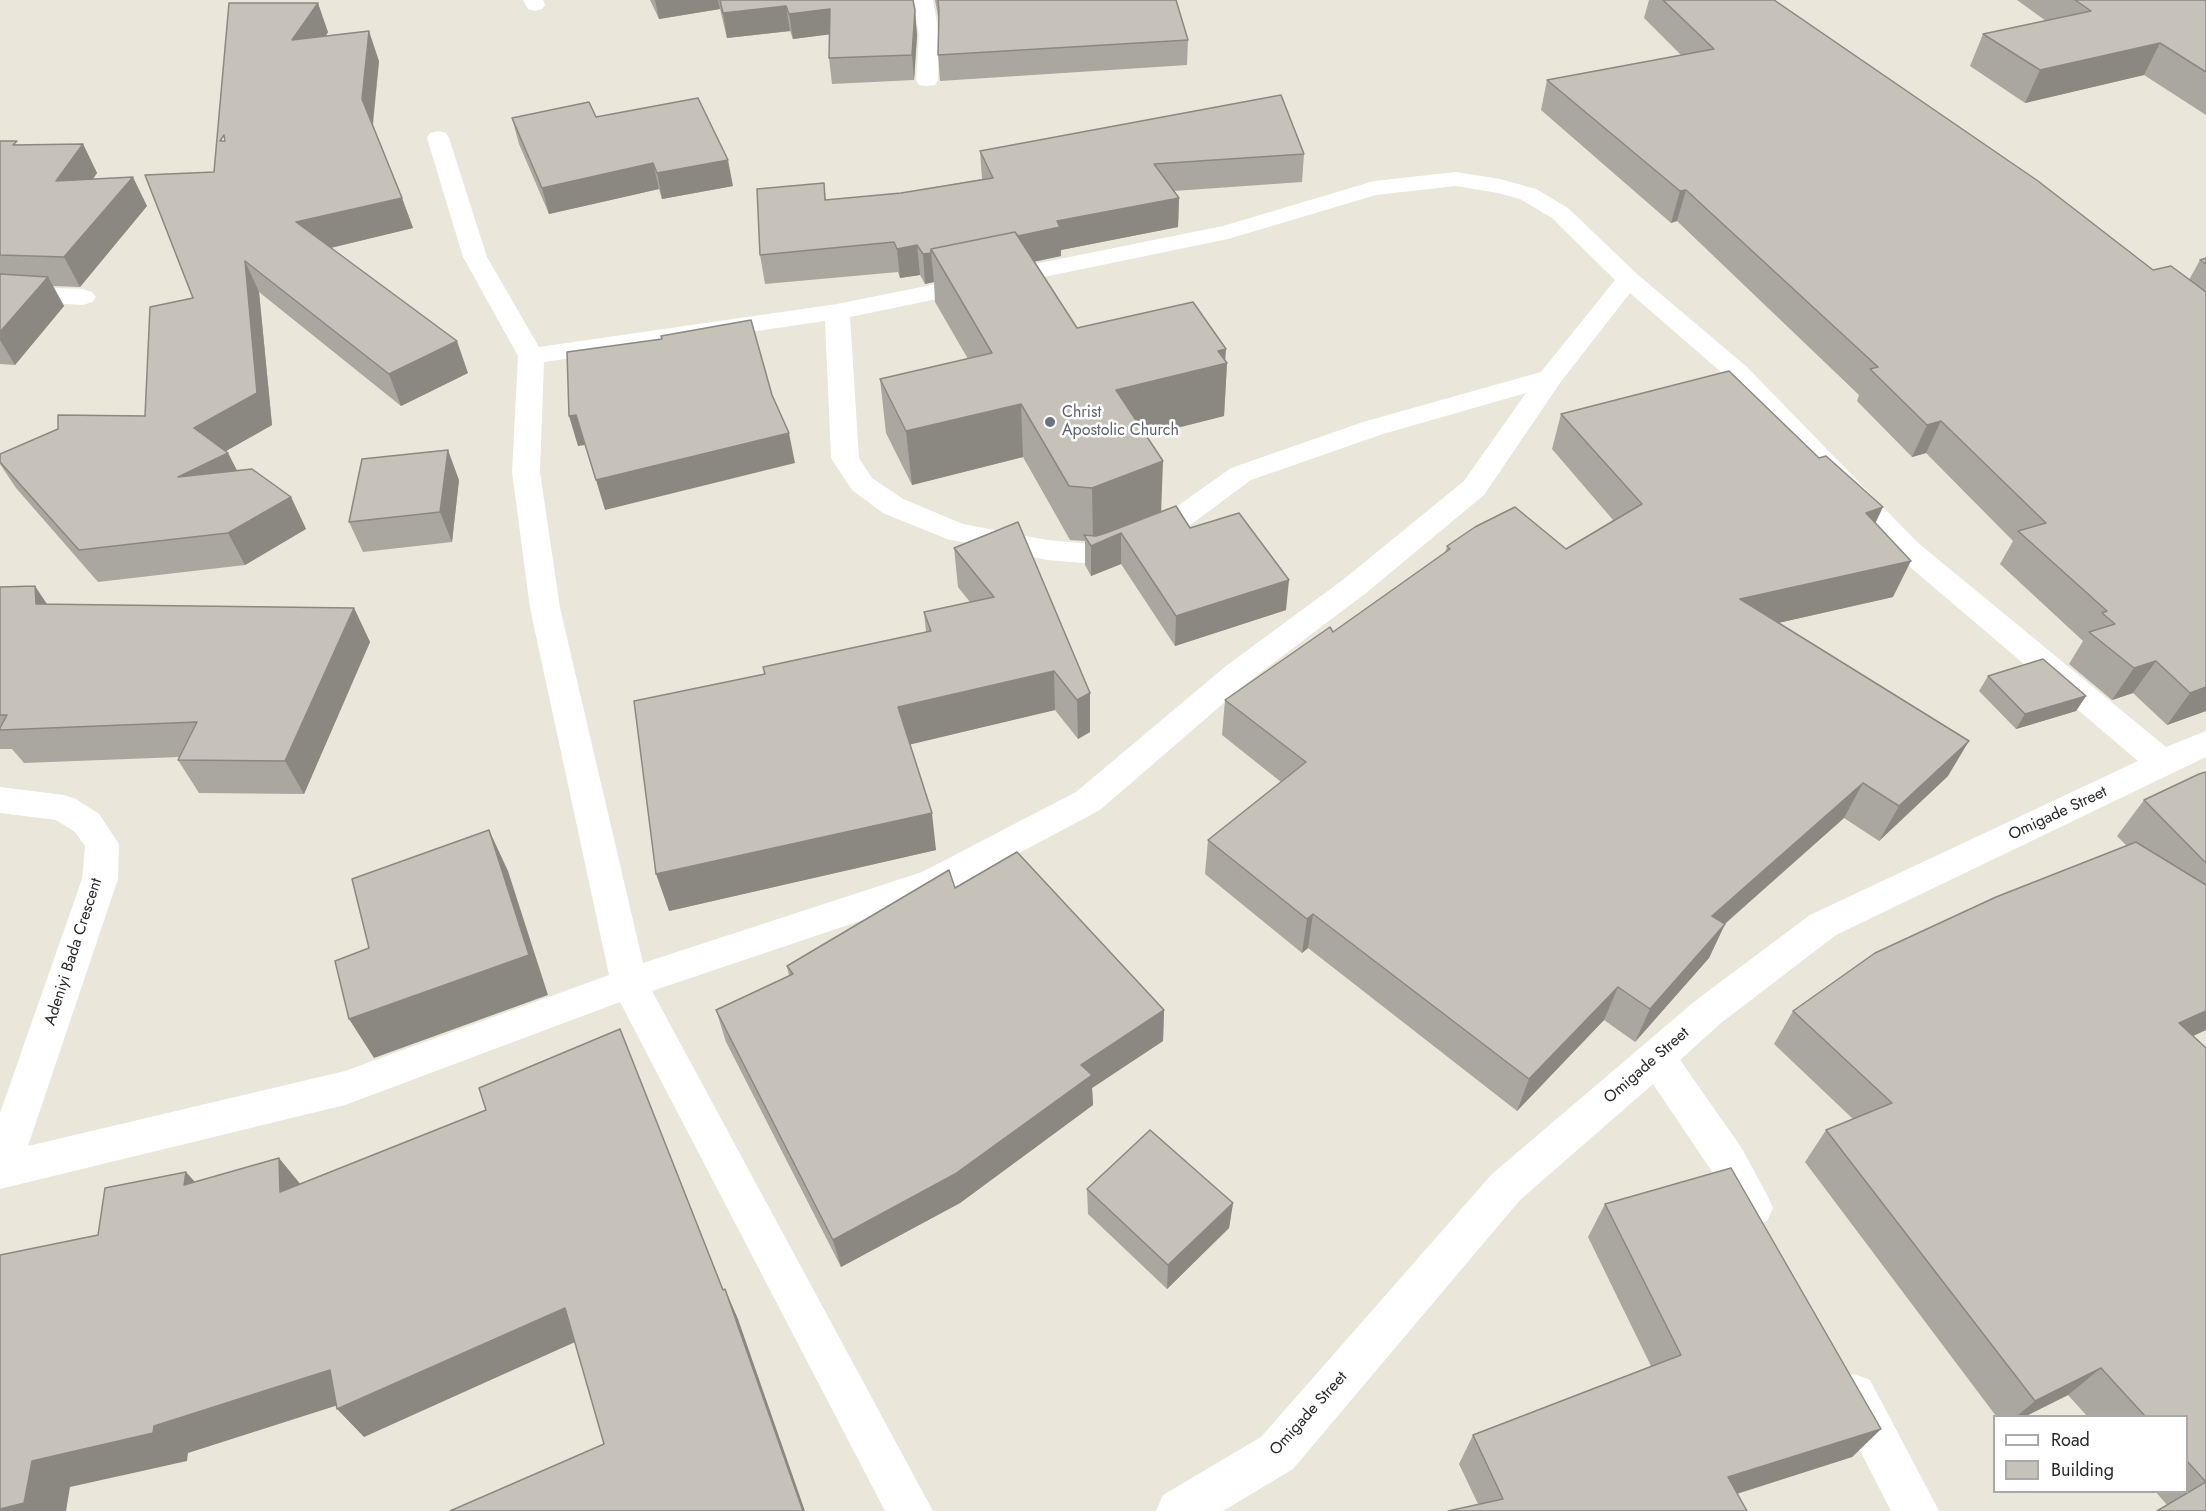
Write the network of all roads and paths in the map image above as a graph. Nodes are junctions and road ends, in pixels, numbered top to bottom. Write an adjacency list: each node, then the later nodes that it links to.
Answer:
1 (923, 0): 2 (street)
2 (927, 80)
3 (438, 138): 8 (street)
4 (1628, 279): 7 (street); 9 (street); 11 (street)
5 (0, 293): 6 (street)
6 (83, 297)
7 (837, 312): 8 (street); 9 (street)
8 (531, 356): 13 (street)
9 (1550, 378): 13 (street)
10 (2206, 743): 11 (street, Omigade Street)
11 (2164, 764): 14 (street, Omigade Street)
12 (0, 800): 15 (street, Adeniyi Bada Crescent)
13 (629, 983): 15 (street); 18 (street)
14 (1657, 1058): 16 (street); 19 (street, Omigade Street)
15 (0, 1170)
16 (1772, 1242)
17 (1838, 1366): 20 (street)
18 (910, 1511)
19 (1179, 1511)
20 (1916, 1511)

